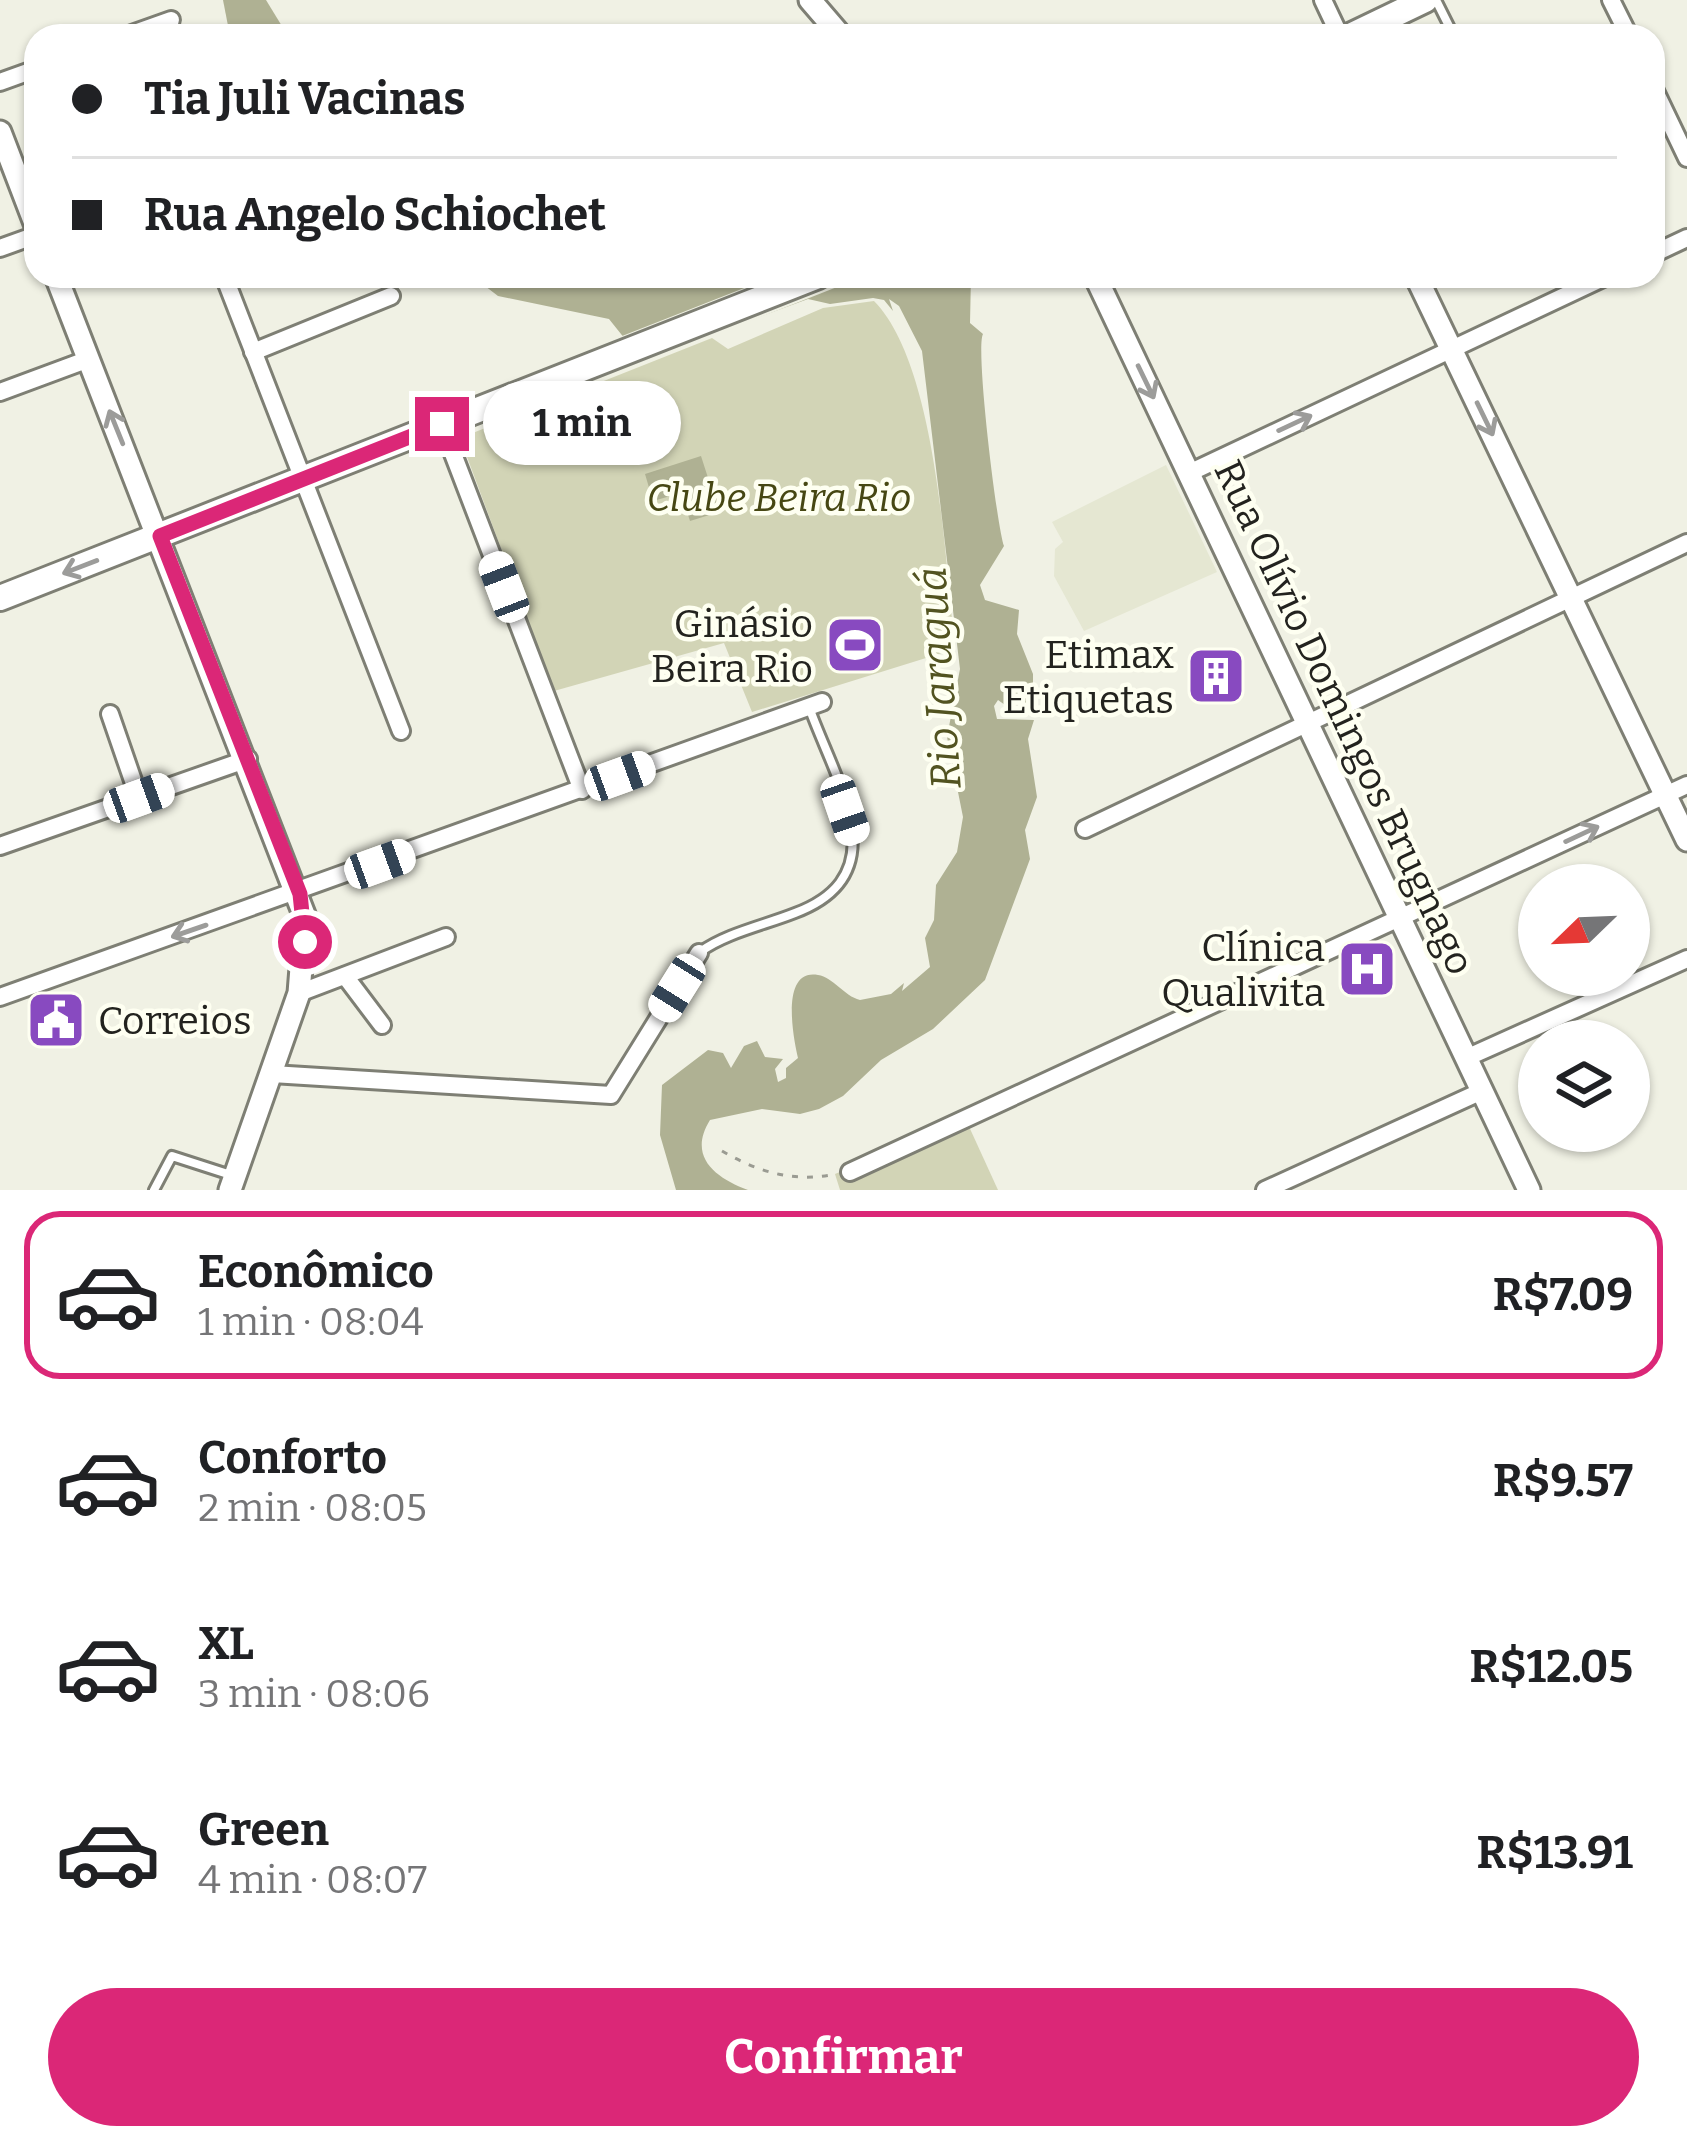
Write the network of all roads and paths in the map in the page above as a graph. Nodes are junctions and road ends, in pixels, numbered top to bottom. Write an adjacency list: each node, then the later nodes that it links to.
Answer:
1 (810, 0): 5 (street)
2 (1425, 0): 6 (main road)
3 (171, 20): 4 (street)
4 (160, 24)
5 (831, 24)
6 (1375, 24)
7 (1665, 112): 9 (street)
8 (0, 132): 10 (street)
9 (1687, 158)
10 (24, 195)
11 (61, 288): 20 (street)
12 (229, 288): 19 (street)
13 (788, 288): 22 (main road)
14 (1101, 288): 23 (street, Rua Olívio Domingos Brugnago, one-way to 23)
15 (1423, 288): 18 (street)
16 (1582, 288): 18 (street)
17 (392, 296): 19 (street)
18 (1451, 350): 23 (street, one-way to 18); 28 (street, one-way to 28)
19 (253, 352): 24 (street)
20 (89, 359): 21 (street); 25 (street, one-way to 20)
21 (0, 392)
22 (442, 424): 24 (main road); 35 (street)
23 (1190, 473): 31 (street, Rua Olívio Domingos Brugnago)
24 (302, 480): 25 (main road); 32 (street)
25 (160, 536): 27 (main road, one-way to 27); 33 (street)
26 (1687, 543): 28 (street)
27 (0, 598)
28 (1572, 598): 31 (street); 36 (street)
29 (816, 705): 35 (street); 44 (lane)
30 (110, 714): 37 (street)
31 (1308, 724): 38 (street); 42 (street, Rua Olívio Domingos Brugnago)
32 (400, 730)
33 (248, 759): 37 (street); 41 (street)
34 (1687, 785): 36 (street)
35 (582, 790): 41 (street)
36 (1665, 795): 39 (street); 42 (street, one-way to 36)
37 (139, 798): 40 (street)
38 (1085, 829)
39 (1687, 840)
40 (0, 846)
41 (300, 894): 47 (street); 48 (street, one-way to 48)
42 (1400, 919): 50 (street, Rua Olívio Domingos Brugnago); 54 (street)
43 (446, 937): 46 (street)
44 (699, 953): 51 (street)
45 (1687, 958): 50 (street)
46 (345, 976): 47 (street); 49 (street)
47 (299, 993): 51 (street)
48 (0, 997)
49 (382, 1025)
50 (1466, 1058): 52 (street, Rua Olívio Domingos Brugnago)
51 (272, 1074): 55 (street)
52 (1482, 1091): 57 (street); 58 (street, Rua Olívio Domingos Brugnago)
53 (722, 1150): 54 (path)
54 (850, 1172)
55 (233, 1183): 56 (lane)
56 (154, 1190)
57 (1265, 1190)
58 (1529, 1190)

